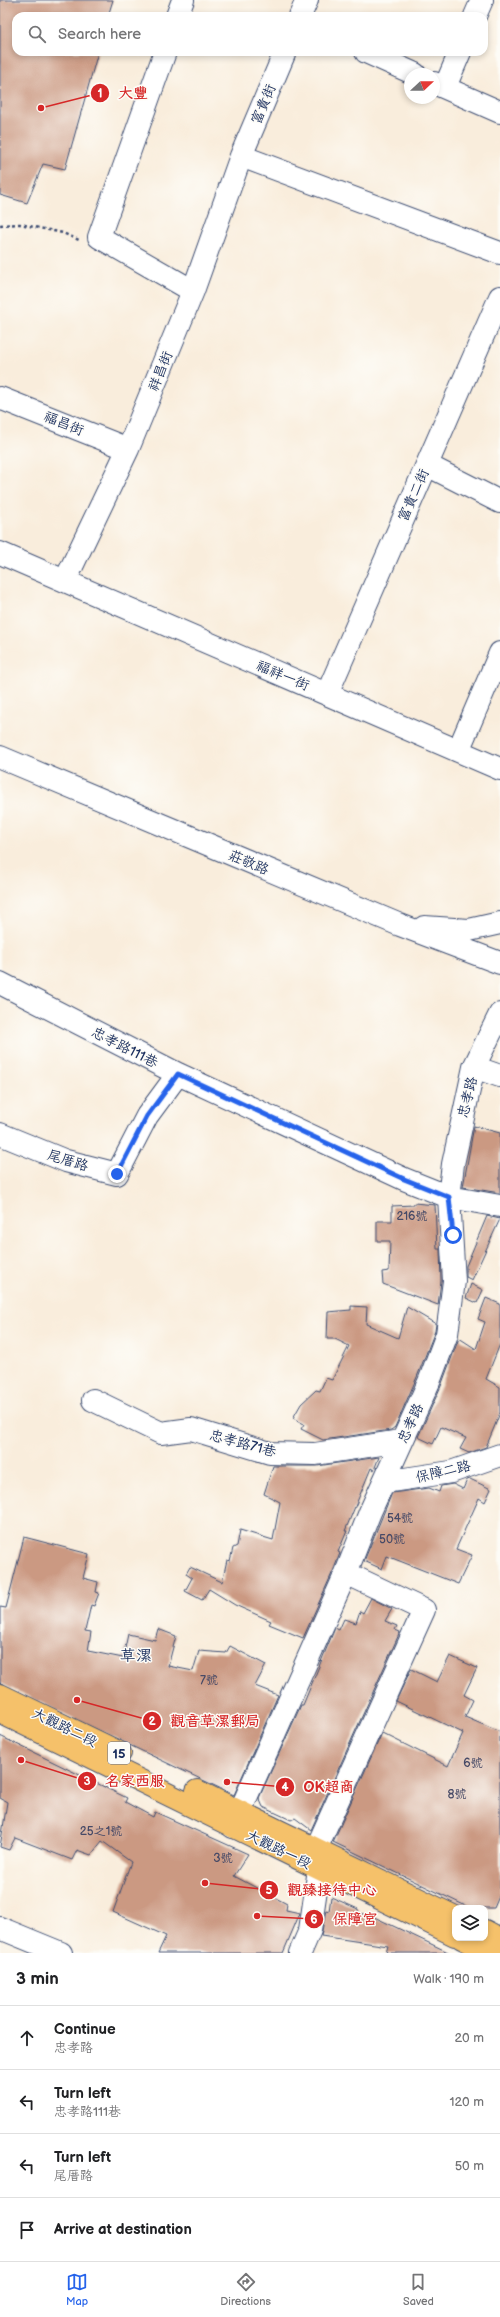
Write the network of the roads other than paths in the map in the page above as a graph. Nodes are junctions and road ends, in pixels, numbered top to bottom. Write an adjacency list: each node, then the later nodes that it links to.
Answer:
1 (183, 0): 4 (street)
2 (308, 0): 5 (street)
3 (482, 0): 6 (street)
4 (178, 12)
5 (302, 12)
6 (477, 12)
7 (163, 56): 17 (street)
8 (283, 56): 15 (street, 富貴街)
9 (375, 56): 11 (street)
10 (457, 56): 12 (street)
11 (404, 69)
12 (440, 83)
13 (440, 85): 14 (street)
14 (500, 112)
15 (241, 156): 16 (street); 17 (street, 祥昌街)
16 (500, 253)
17 (193, 291): 20 (street, 祥昌街)
18 (500, 297): 21 (street, 富貴二街)
19 (0, 398): 20 (street, 福昌街)
20 (128, 449): 24 (street, 祥昌街)
21 (427, 465): 22 (street); 26 (street, 富貴二街)
22 (500, 502)
23 (0, 553): 24 (street, 福祥一街)
24 (65, 581): 26 (street, 福祥一街)
25 (500, 653): 27 (street)
26 (327, 694): 27 (street, 福祥一街)
27 (458, 751): 29 (street, 福祥一街)
28 (0, 757): 31 (street, 莊敬路)
29 (500, 770)
30 (500, 923): 31 (street)
31 (400, 924): 32 (street, 莊敬路)
32 (500, 963)
33 (0, 983): 36 (street, 忠孝路111巷)
34 (500, 1014): 35 (street, 忠孝路)
35 (474, 1067): 37 (street); 39 (street, 忠孝路)
36 (178, 1074): 38 (street, 尾厝路); 39 (street, 忠孝路111巷)
37 (500, 1076)
38 (0, 1134)
39 (449, 1197): 40 (street, 忠孝路111巷); 42 (street, 忠孝路)
40 (500, 1206)
41 (93, 1400): 42 (street, 忠孝路71巷)
42 (401, 1441): 44 (street, 忠孝路)
43 (500, 1455): 44 (street, 保障二路)
44 (384, 1482): 45 (street, 忠孝路)
45 (346, 1573): 48 (street, 忠孝路); 49 (street)
46 (0, 1695): 48 (main road, 大觀路二段 / 15)
47 (0, 1712): 48 (main road, 大觀路二段 / 15)
48 (236, 1819): 49 (main road, 大觀路一段 / 15)
49 (318, 1859): 50 (main road, 大觀路一段 / 15); 52 (main road, 大觀路一段 / 15); 54 (street)
50 (452, 1916)
51 (0, 1928): 53 (street)
52 (452, 1933)
53 (61, 1953)
54 (300, 1953)

